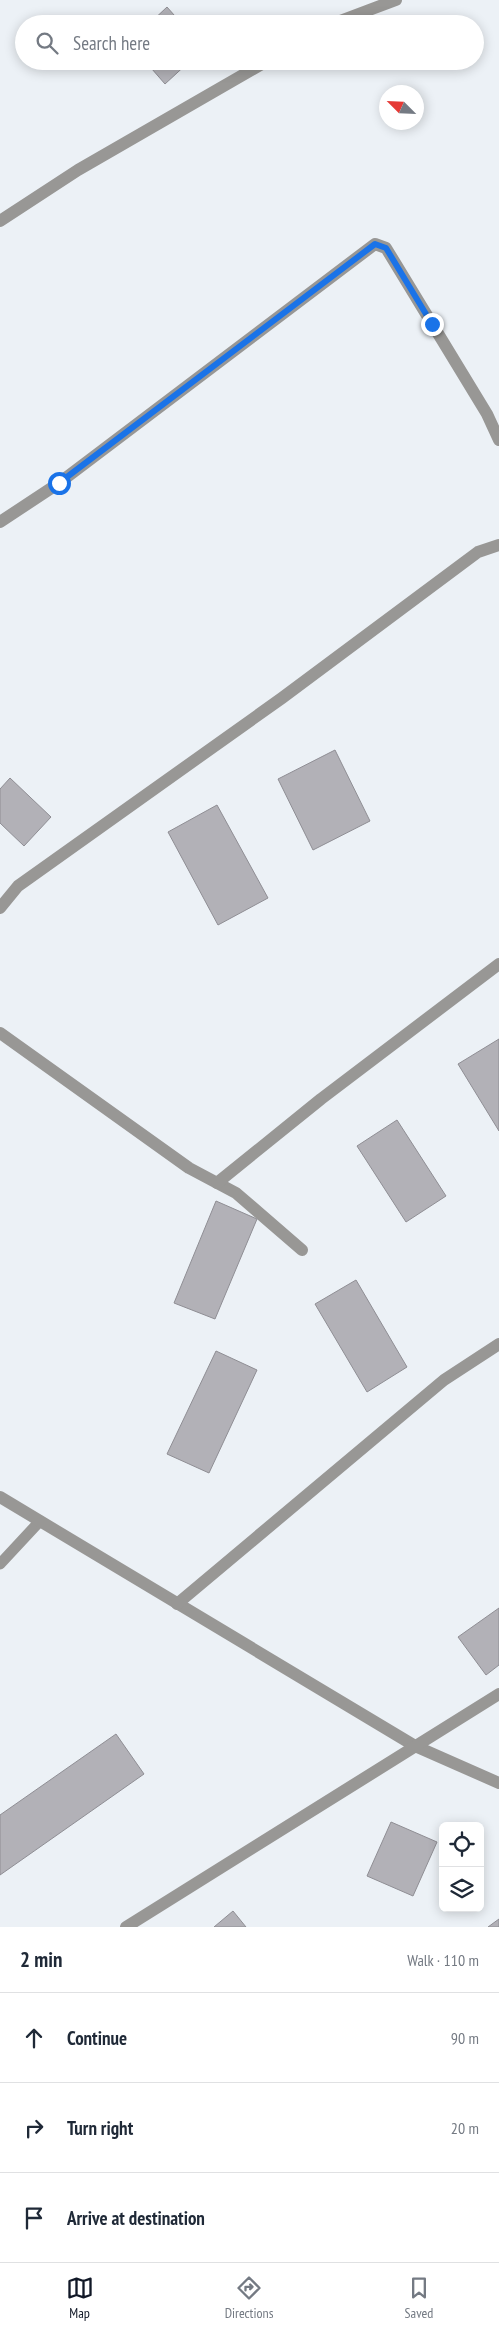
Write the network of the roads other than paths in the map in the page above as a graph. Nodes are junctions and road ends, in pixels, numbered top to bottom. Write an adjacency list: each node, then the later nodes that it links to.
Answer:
1 (396, 0): 2 (street)
2 (356, 15)
3 (251, 70): 4 (street)
4 (0, 221)
5 (499, 440): 6 (street)
6 (0, 522)
7 (499, 545): 8 (street)
8 (0, 908)
9 (499, 964): 11 (street)
10 (0, 1033): 11 (street)
11 (217, 1184): 12 (street)
12 (302, 1250)
13 (499, 1344): 17 (street)
14 (0, 1497): 15 (street)
15 (40, 1521): 16 (lane); 17 (street)
16 (0, 1564)
17 (177, 1604): 19 (street)
18 (499, 1694): 19 (street)
19 (415, 1746): 20 (street); 21 (street)
20 (499, 1783)
21 (126, 1927)

